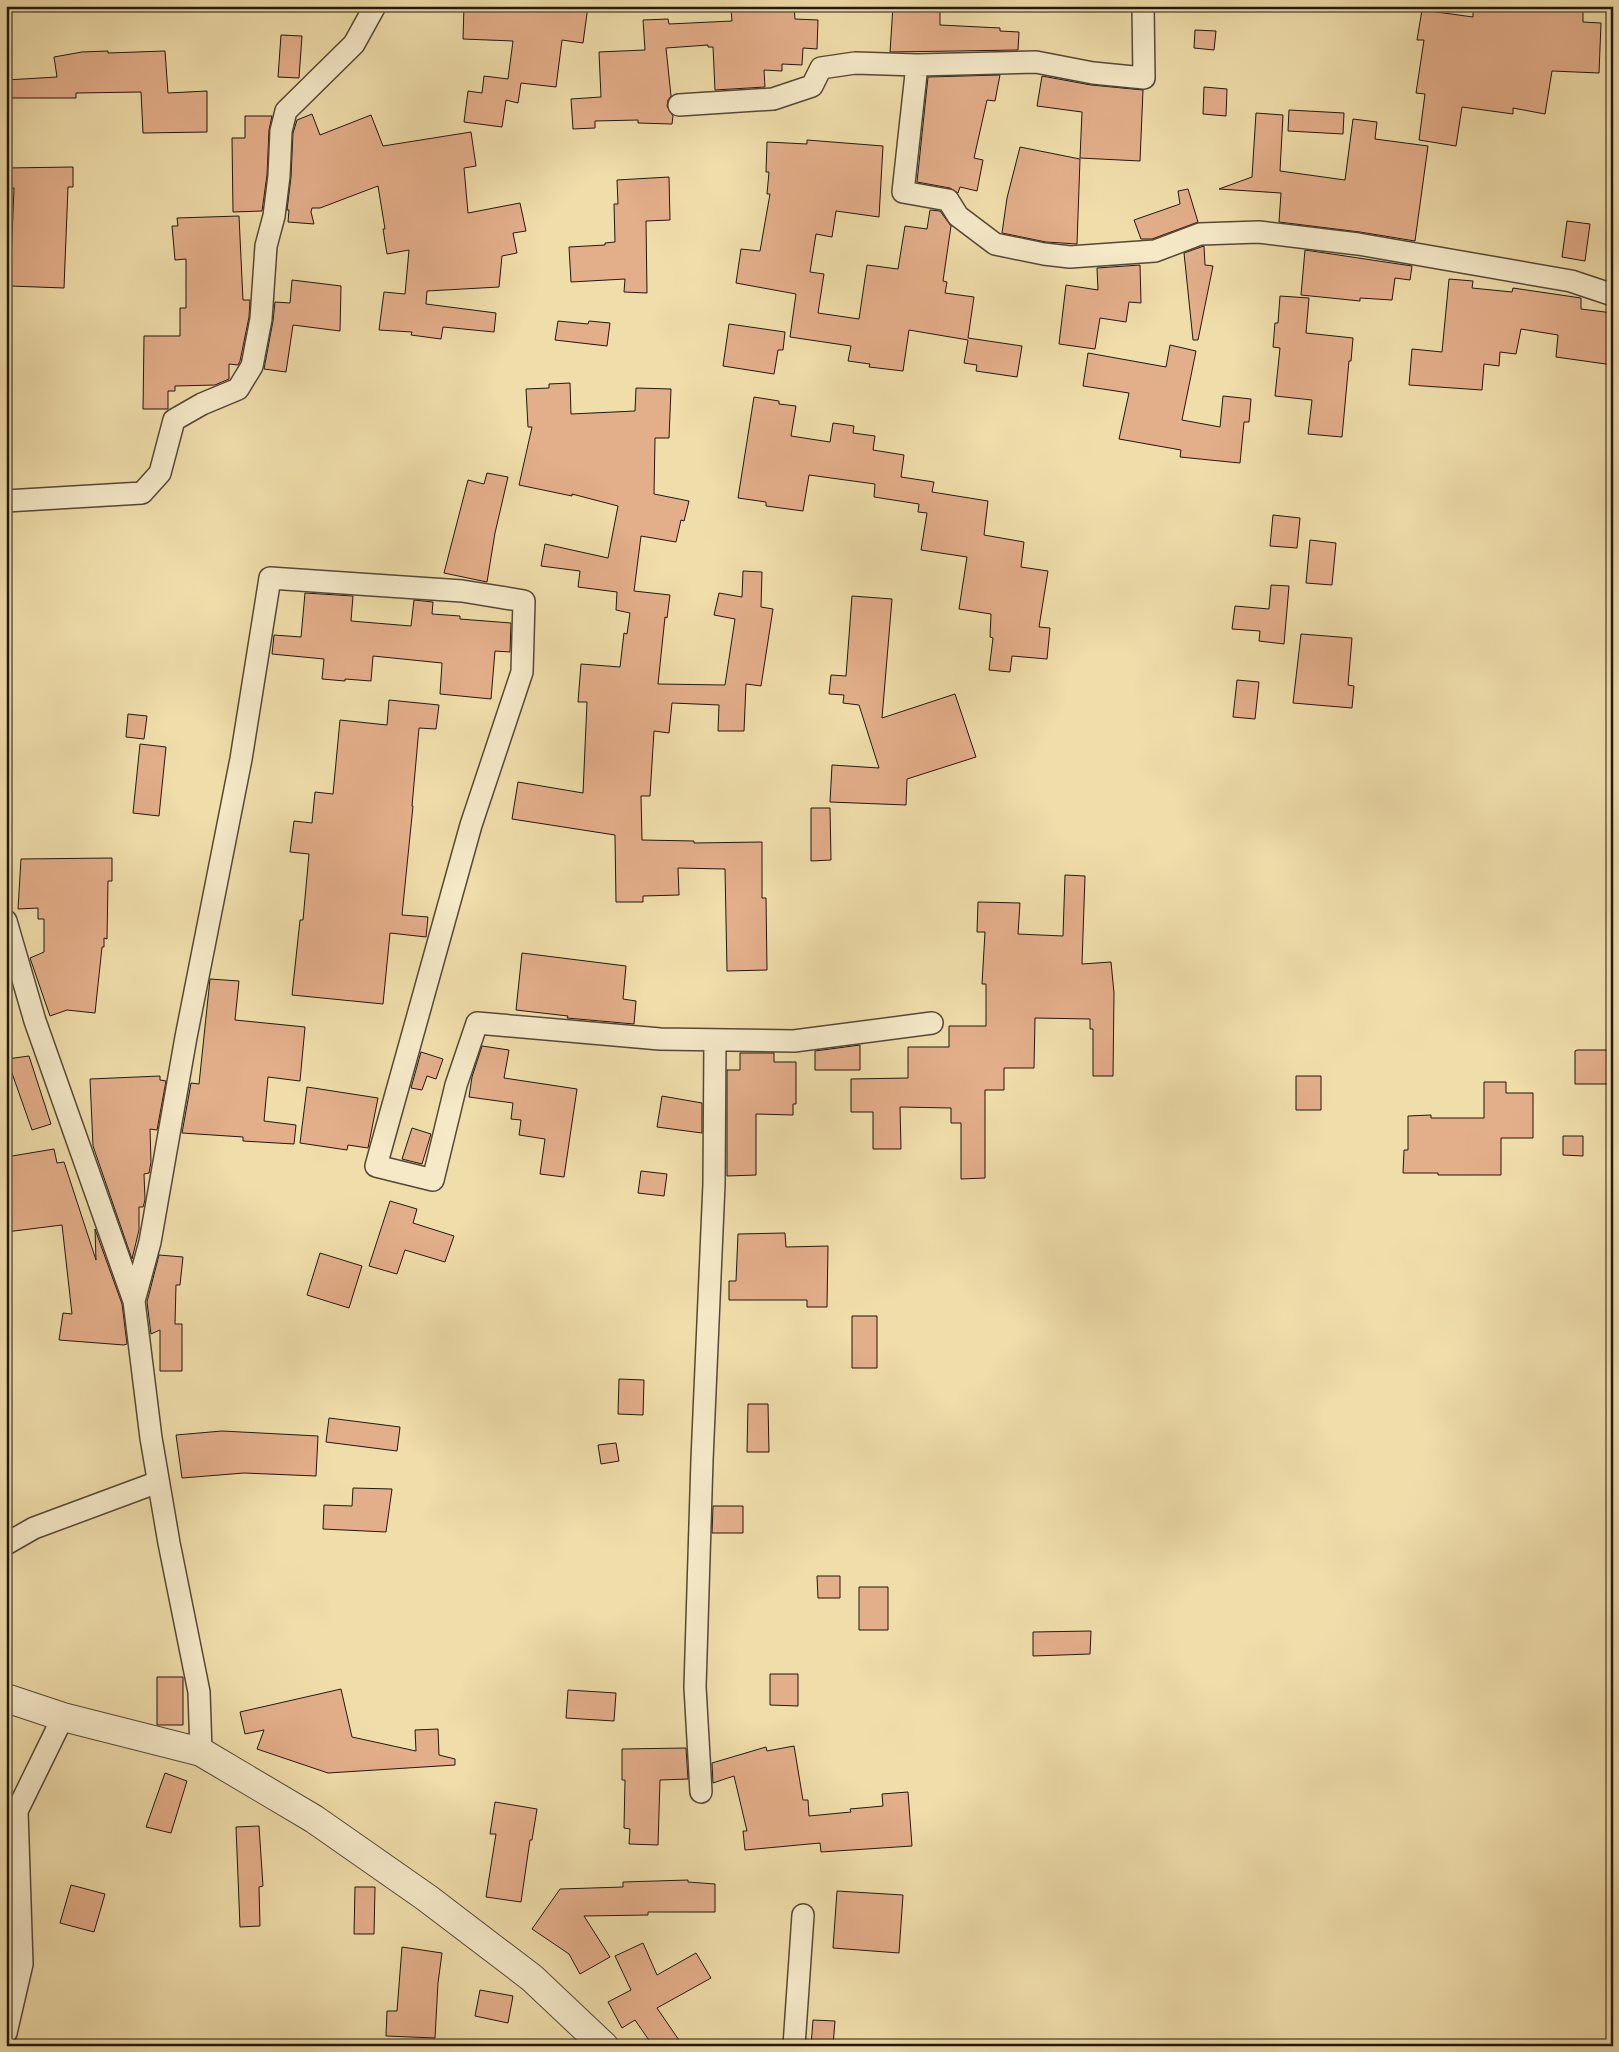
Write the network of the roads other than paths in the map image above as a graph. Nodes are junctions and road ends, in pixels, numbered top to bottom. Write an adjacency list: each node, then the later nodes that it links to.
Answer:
1 (375, 6): 6 (street)
2 (1143, 6): 3 (street)
3 (917, 65): 4 (street); 5 (street)
4 (679, 105)
5 (1613, 295)
6 (6, 501)
7 (6, 921): 10 (street)
8 (932, 1023): 9 (street)
9 (715, 1040): 10 (street); 16 (street)
10 (134, 1301): 11 (street)
11 (158, 1482): 12 (street); 15 (street)
12 (6, 1544)
13 (6, 1698): 14 (street)
14 (63, 1717): 15 (street); 18 (street)
15 (201, 1752): 19 (street)
16 (701, 1792)
17 (803, 1915): 20 (street)
18 (6, 2033)
19 (604, 2046)
20 (794, 2046)

